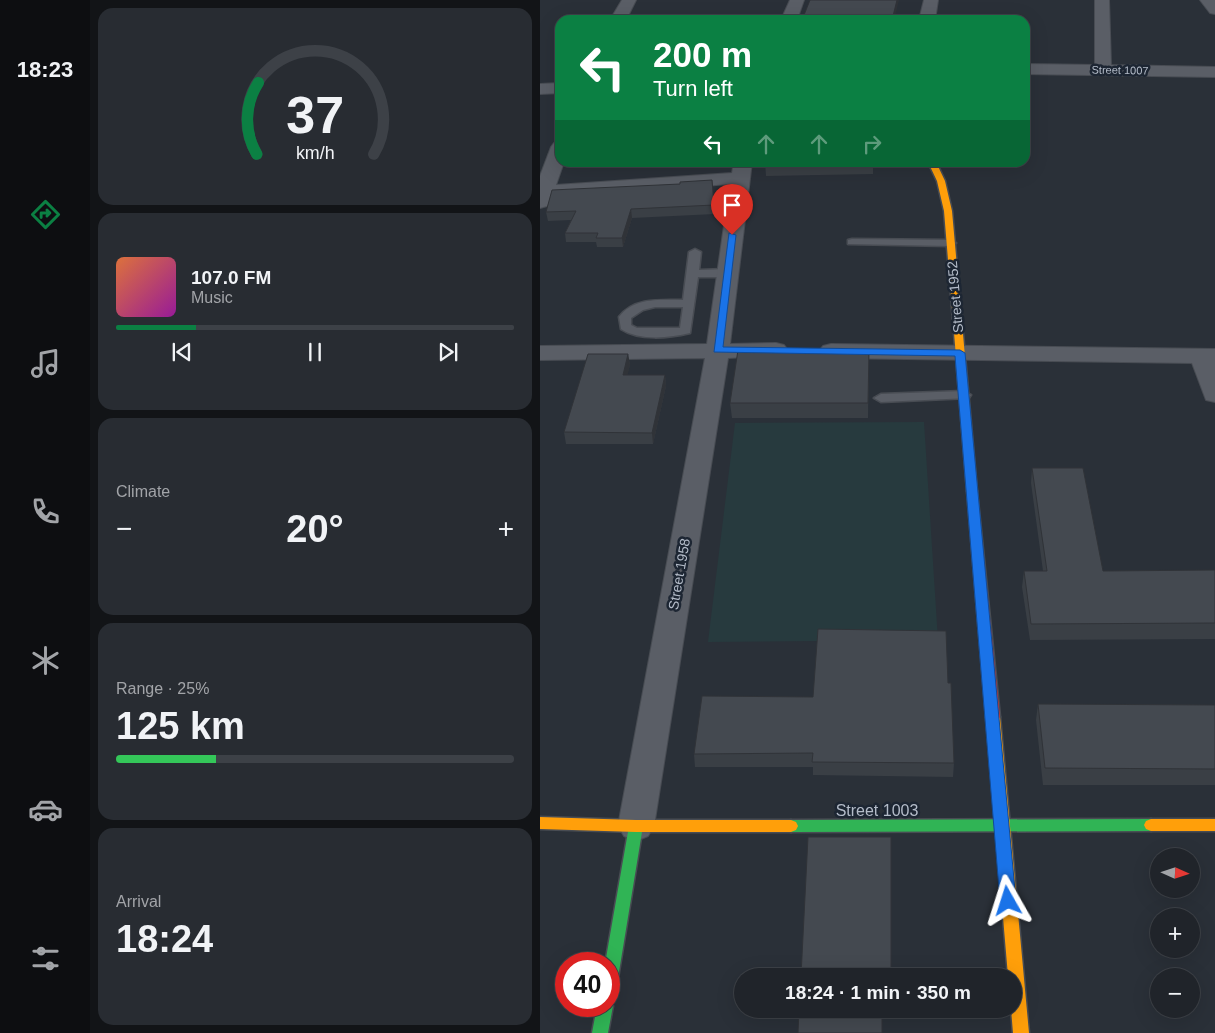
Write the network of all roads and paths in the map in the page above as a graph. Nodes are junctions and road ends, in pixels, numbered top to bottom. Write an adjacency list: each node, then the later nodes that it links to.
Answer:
1 (629, 0): 7 (street)
2 (798, 0): 8 (street)
3 (931, 0): 9 (street)
4 (1102, 0): 11 (street)
5 (1207, 0): 6 (street)
6 (1215, 10)
7 (621, 15)
8 (791, 15)
9 (927, 15)
10 (1030, 69): 11 (street, Street 1007)
11 (1103, 69): 12 (street, Street 1007)
12 (1215, 72)
13 (555, 88): 14 (street)
14 (540, 89)
15 (555, 160): 18 (street)
16 (935, 167): 20 (street, Street 1952)
17 (741, 170): 18 (street); 22 (street, Street 1958)
18 (541, 195)
19 (852, 242): 20 (lane)
20 (950, 243): 27 (street, Street 1952)
21 (695, 252): 23 (lane)
22 (727, 273): 23 (lane); 25 (street, Street 1958)
23 (694, 274): 24 (lane)
24 (690, 304): 24 (lane)
25 (718, 350): 26 (street); 27 (street); 34 (street, Street 1958)
26 (540, 353)
27 (960, 353): 28 (street); 29 (street, Street 1952)
28 (1209, 356): 30 (street)
29 (964, 395): 31 (lane); 35 (street, Street 1952)
30 (1215, 395)
31 (881, 398)
32 (540, 823): 34 (street, Street 1003)
33 (1215, 825): 35 (street, Street 1003)
34 (636, 826): 35 (street, Street 1003); 36 (street, Street 1958)
35 (1001, 826): 39 (street, Street 1952)
36 (614, 952)
37 (603, 1017): 38 (street)
38 (600, 1033)
39 (1021, 1033)

